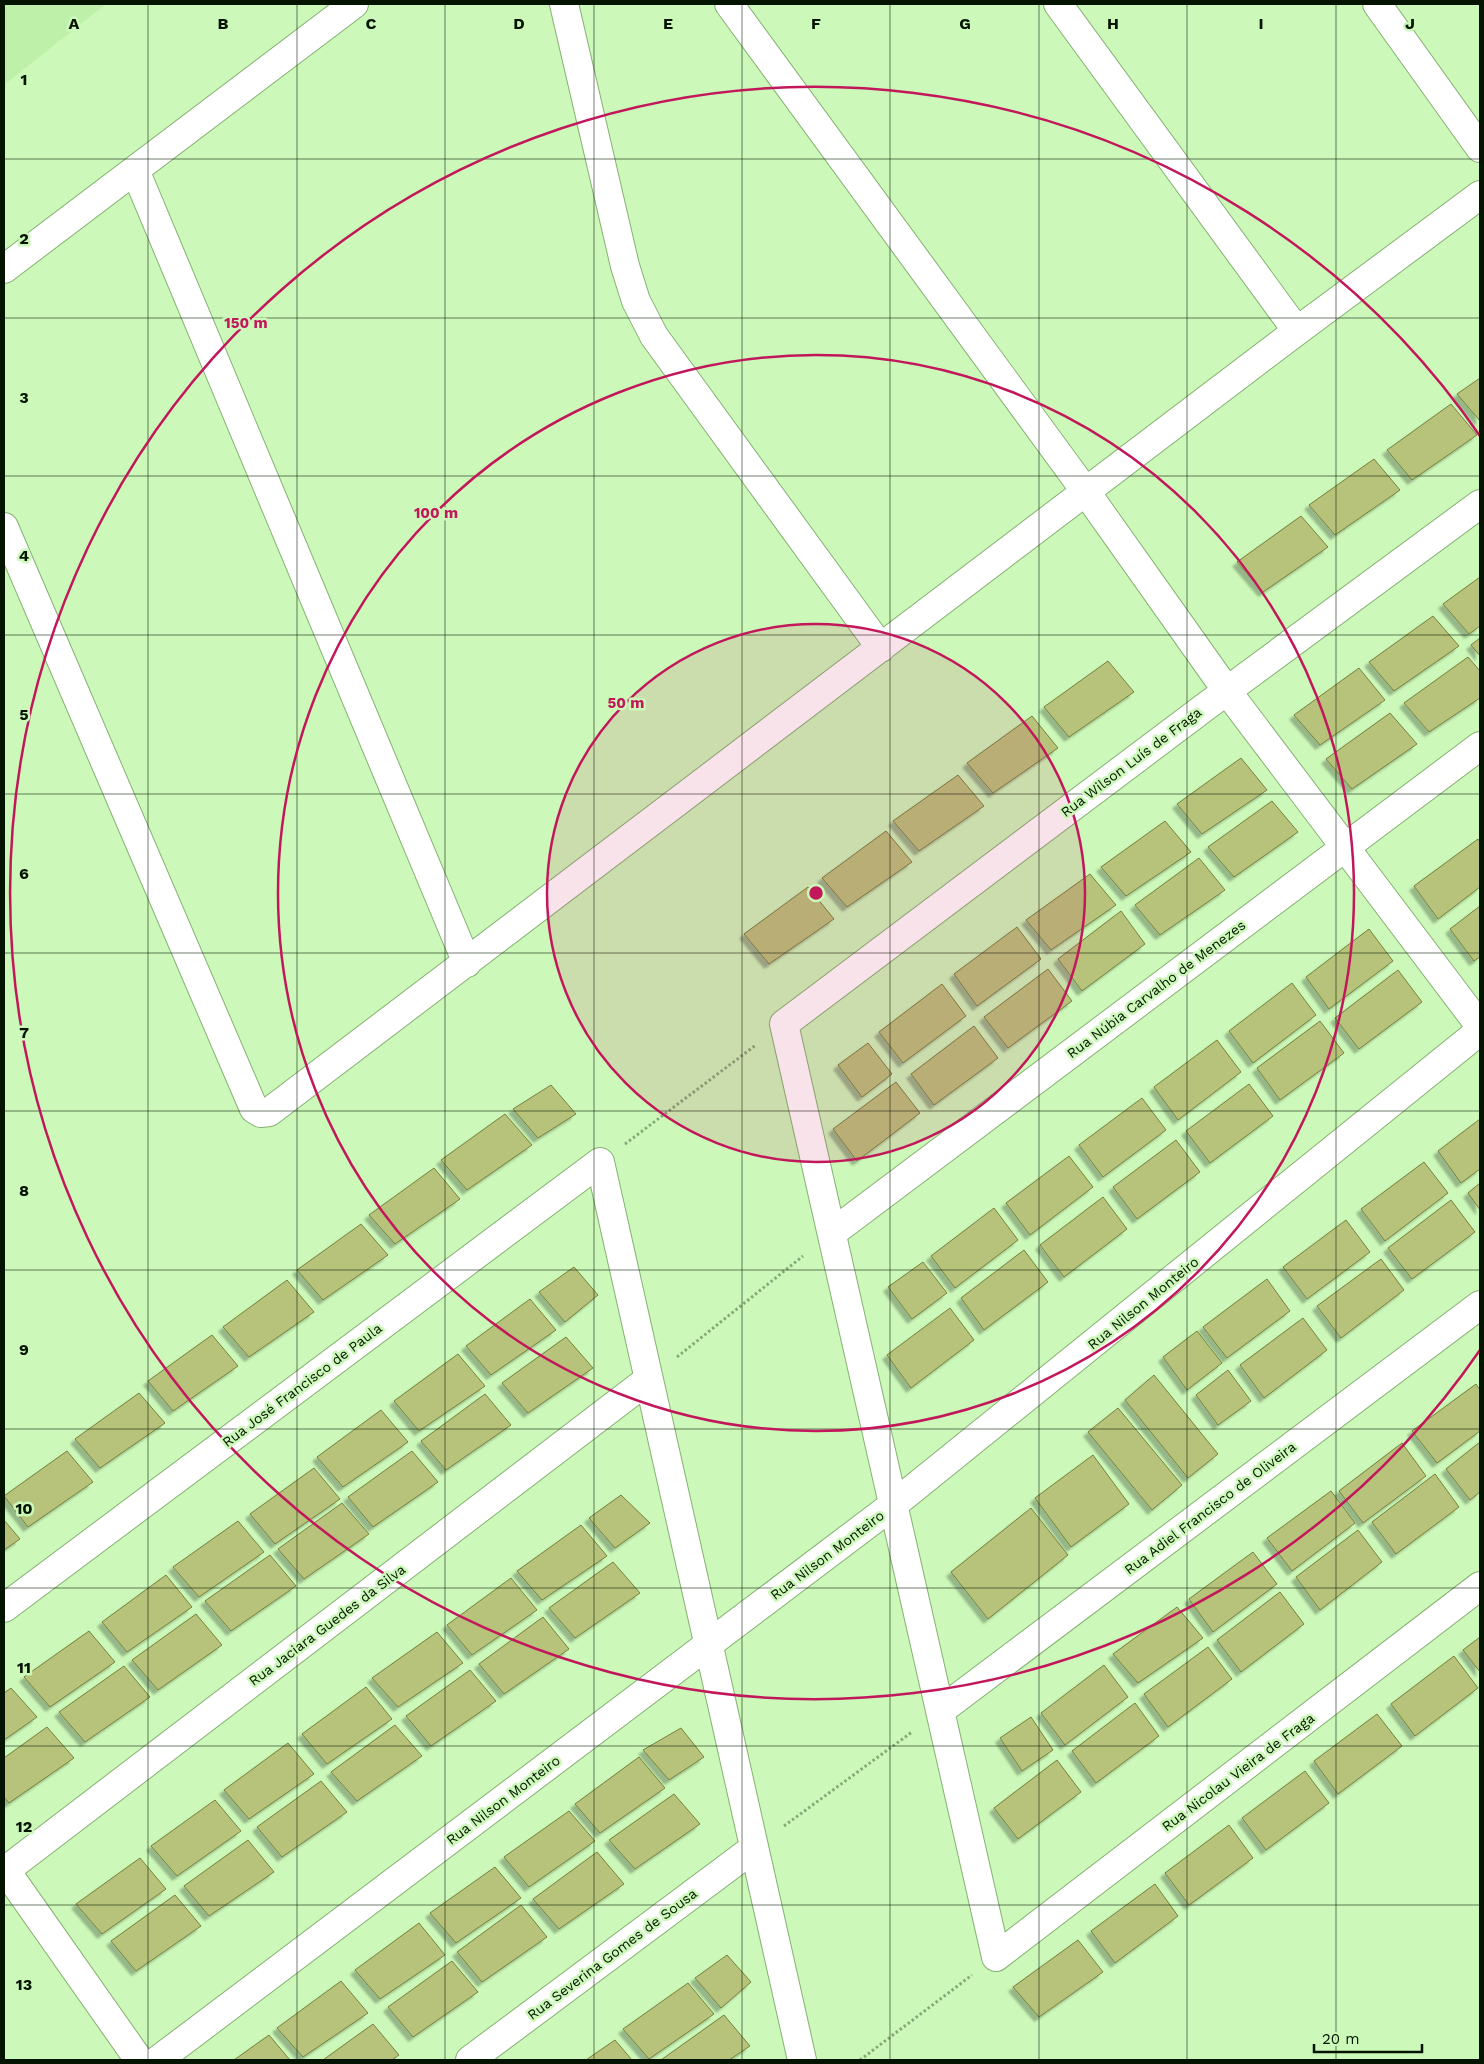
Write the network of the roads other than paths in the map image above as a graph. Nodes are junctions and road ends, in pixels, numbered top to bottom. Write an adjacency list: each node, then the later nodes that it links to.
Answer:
1 (354, 4): 7 (street)
2 (564, 4): 14 (street)
3 (729, 4): 11 (street)
4 (1058, 4): 10 (street)
5 (1377, 4): 6 (street)
6 (1480, 148)
7 (135, 170): 9 (street); 18 (street)
8 (1480, 195): 10 (street)
9 (4, 269)
10 (1297, 331): 11 (street)
11 (1086, 492): 14 (street); 15 (street)
12 (1480, 504): 15 (street, Rua Wilson Luís de Fraga)
13 (4, 527): 18 (street)
14 (881, 648): 18 (street)
15 (1227, 691): 17 (street); 21 (street, Rua Wilson Luís de Fraga)
16 (1480, 746): 17 (street, Rua Núbia Carvalho de Menezes)
17 (1345, 847): 19 (street); 21 (street, Rua Núbia Carvalho de Menezes)
18 (467, 963)
19 (1480, 1026)
20 (1480, 1031): 24 (street, Rua Nilson Monteiro)
21 (832, 1233): 24 (street)
22 (1480, 1305): 28 (street, Rua Adiel Francisco de Oliveira)
23 (649, 1379): 26 (street, Rua José Francisco de Paula); 27 (street); 30 (street, Rua Jaciara Guedes da Silva)
24 (894, 1505): 27 (street, Rua Nilson Monteiro); 28 (street)
25 (1480, 1586): 28 (street, Rua Nicolau Vieira de Fraga)
26 (4, 1608)
27 (709, 1645): 29 (street); 32 (street, Rua Nilson Monteiro)
28 (940, 1711)
29 (754, 1848): 33 (street, Rua Severina Gomes de Sousa); 34 (street)
30 (5, 1869): 31 (street)
31 (139, 2060)
32 (158, 2060)
33 (470, 2060)
34 (802, 2060)

